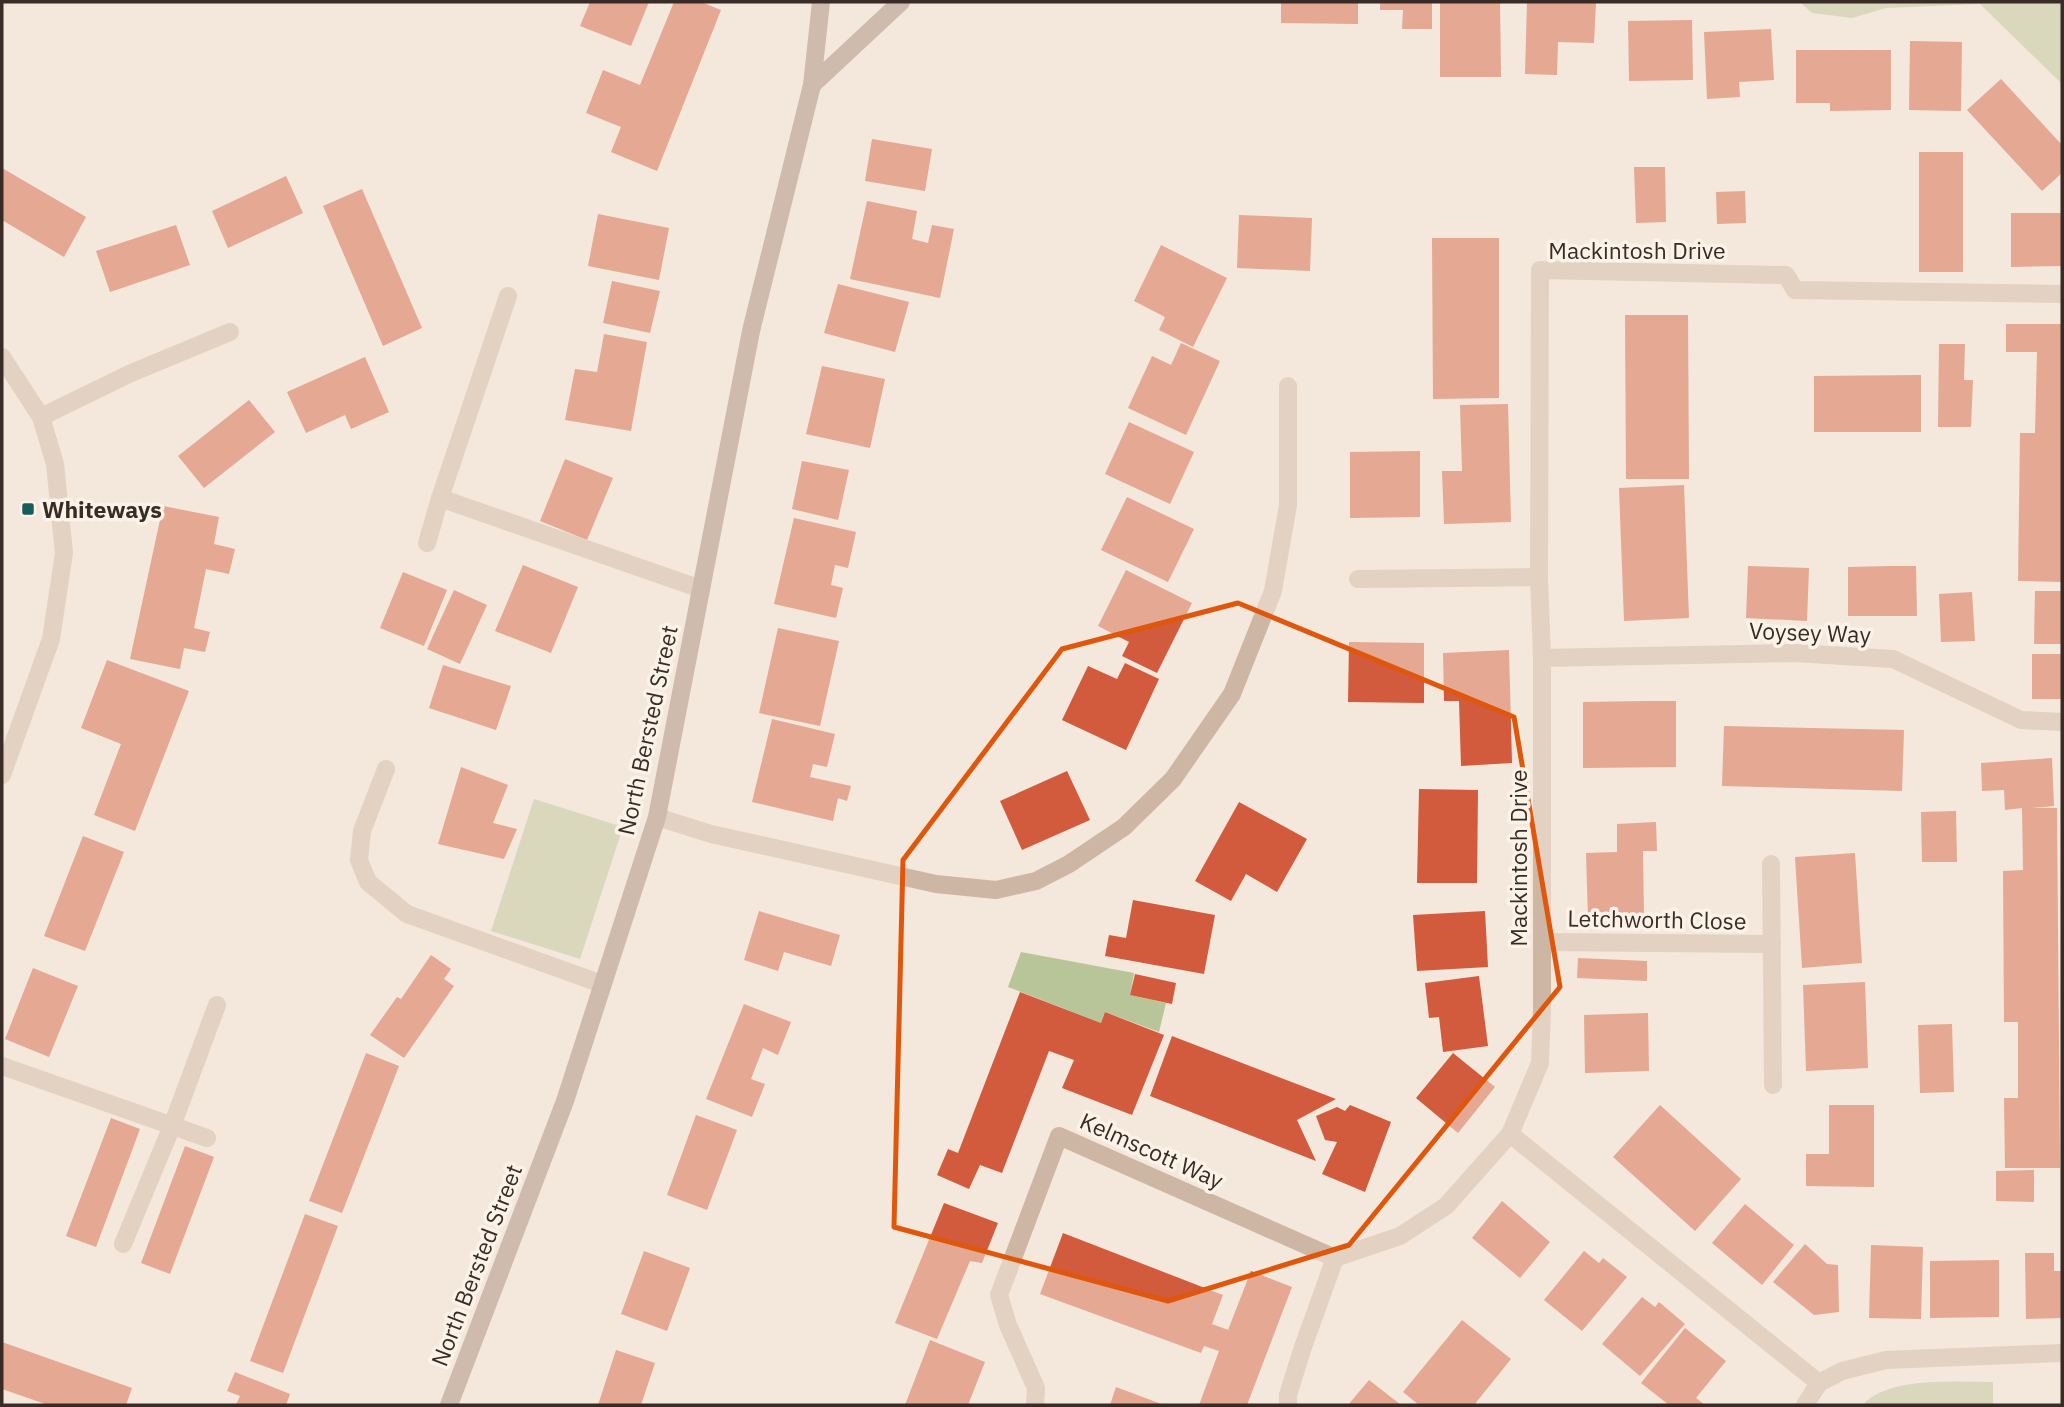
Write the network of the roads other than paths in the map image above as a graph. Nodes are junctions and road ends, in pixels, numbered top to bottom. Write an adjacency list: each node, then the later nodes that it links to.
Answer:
1 (821, 2): 3 (street, North Bersted Street)
2 (901, 2): 3 (street)
3 (812, 85): 14 (street, North Bersted Street)
4 (2062, 294): 12 (street, Mackintosh Drive)
5 (508, 296): 10 (street)
6 (230, 332): 9 (street)
7 (2, 357): 9 (street)
8 (1288, 386): 19 (street)
9 (40, 417): 18 (street)
10 (440, 498): 11 (street); 14 (street)
11 (427, 544)
12 (1539, 577): 13 (street); 15 (street, Mackintosh Drive)
13 (1358, 579)
14 (701, 589): 19 (street, North Bersted Street)
15 (1542, 659): 16 (street, Voysey Way); 21 (street, Mackintosh Drive)
16 (2062, 722)
17 (386, 769): 23 (street)
18 (2, 775)
19 (657, 817): 23 (street, North Bersted Street)
20 (1771, 864): 22 (street, Letchworth Close)
21 (1542, 942): 22 (street, Letchworth Close); 28 (street, Mackintosh Drive)
22 (1772, 944): 26 (street, Letchworth Close)
23 (602, 984): 34 (street, North Bersted Street)
24 (217, 1005): 27 (street)
25 (2, 1066): 27 (street)
26 (1773, 1084)
27 (172, 1126): 29 (street); 30 (street)
28 (1510, 1134): 31 (street); 33 (street)
29 (207, 1138)
30 (123, 1244)
31 (1335, 1258): 35 (street, Kelmscott Way); 36 (street)
32 (2062, 1353): 33 (street)
33 (1819, 1384): 37 (street)
34 (449, 1405)
35 (1035, 1405)
36 (1288, 1405)
37 (1805, 1405)

